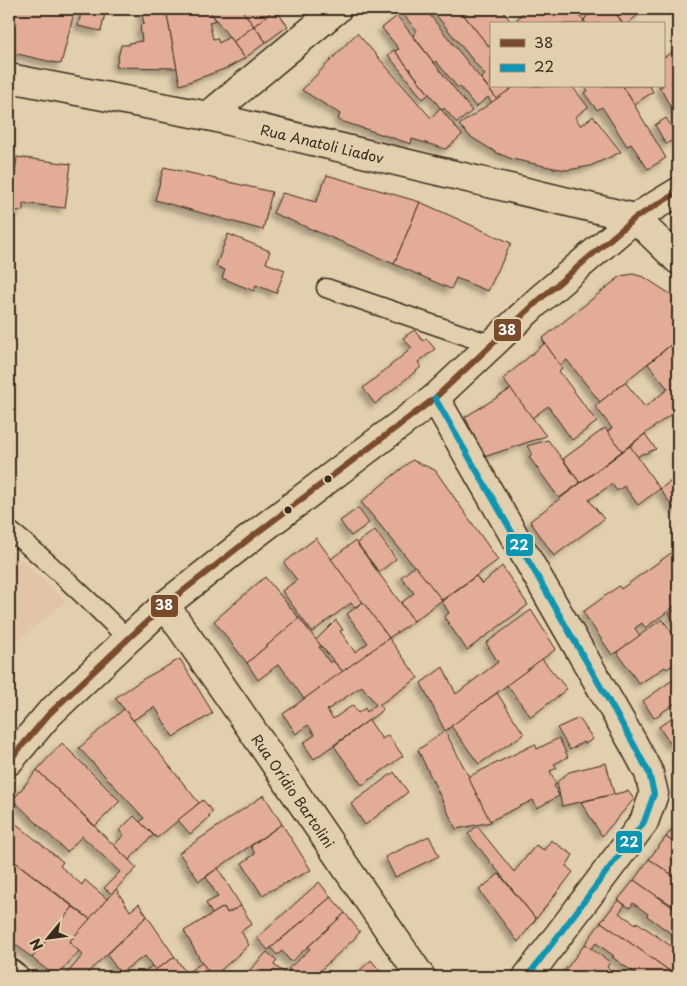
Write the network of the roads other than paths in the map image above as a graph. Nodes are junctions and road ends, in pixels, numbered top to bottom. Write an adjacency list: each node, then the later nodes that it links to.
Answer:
1 (337, 9): 3 (street)
2 (9, 78): 3 (street, Rua Anatoli Liadov)
3 (208, 116): 5 (street, Rua Anatoli Liadov)
4 (678, 192): 5 (street)
5 (635, 218): 6 (street); 8 (street)
6 (678, 260)
7 (326, 288): 8 (lane)
8 (493, 345): 9 (street)
9 (435, 398): 11 (street); 17 (street)
10 (9, 530): 12 (lane)
11 (165, 605): 12 (street); 16 (street, Rua Orídio Bartolini)
12 (128, 639): 13 (street)
13 (9, 761)
14 (9, 973): 15 (street)
15 (14, 977)
16 (421, 977)
17 (527, 977)

